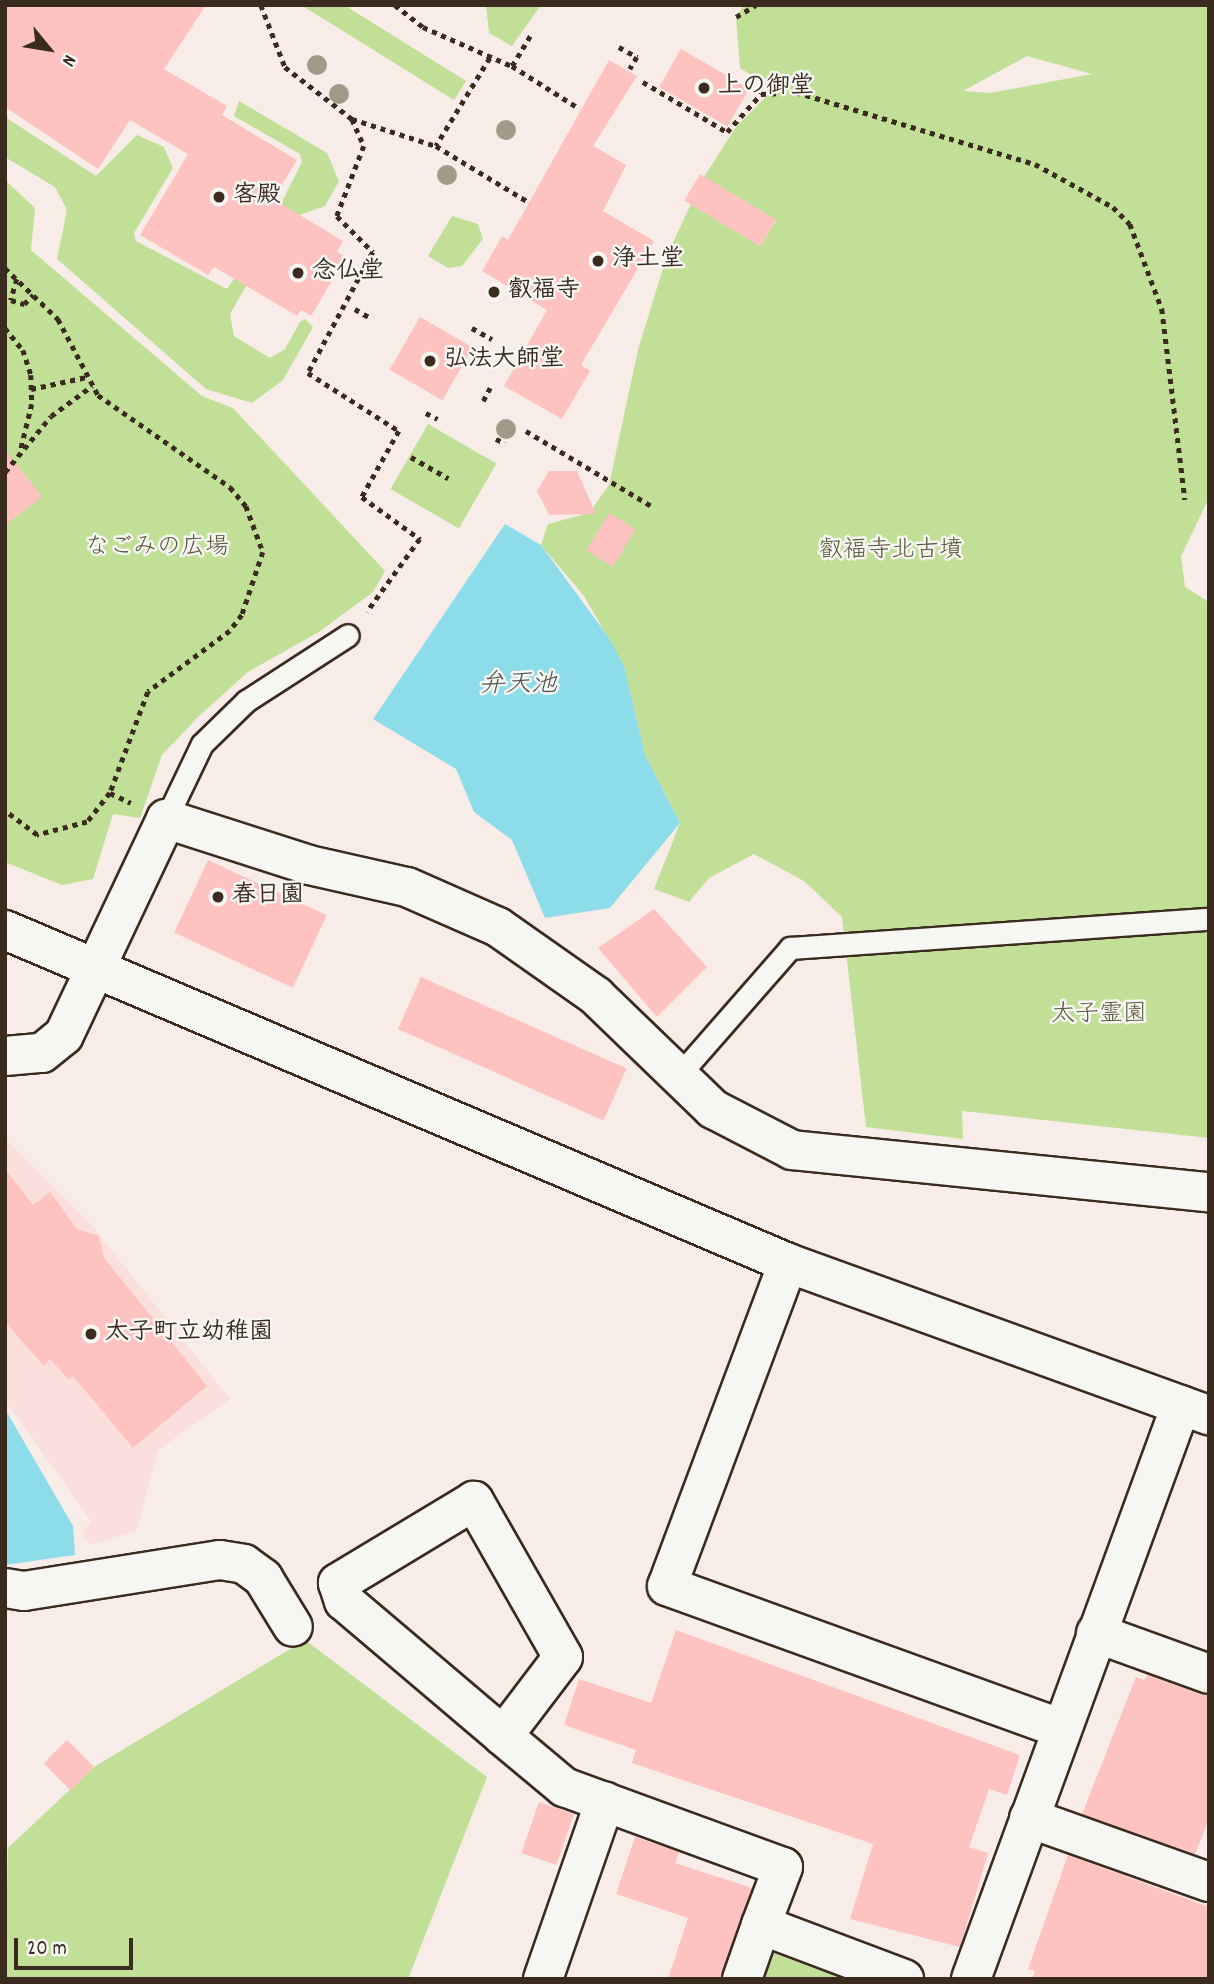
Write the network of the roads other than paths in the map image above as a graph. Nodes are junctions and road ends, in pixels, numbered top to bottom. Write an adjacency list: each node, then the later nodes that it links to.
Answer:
1 (348, 635): 2 (lane)
2 (166, 819): 5 (street); 7 (street)
3 (1209, 919): 7 (lane)
4 (5, 930): 5 (street)
5 (99, 968): 6 (street); 9 (street)
6 (5, 1056)
7 (679, 1075): 8 (street)
8 (1209, 1192)
9 (788, 1263): 10 (street); 15 (street)
10 (1195, 1410): 13 (street)
11 (5, 1588): 12 (street)
12 (293, 1627)
13 (1096, 1633): 14 (street); 15 (street)
14 (1209, 1674)
15 (1062, 1728): 18 (street)
16 (503, 1736): 16 (street); 17 (street)
17 (605, 1801): 20 (street); 21 (street)
18 (1029, 1818): 19 (street); 24 (street)
19 (1209, 1882)
20 (761, 1925): 22 (street); 23 (street)
21 (543, 1979)
22 (742, 1979)
23 (904, 1979)
24 (971, 1979)

